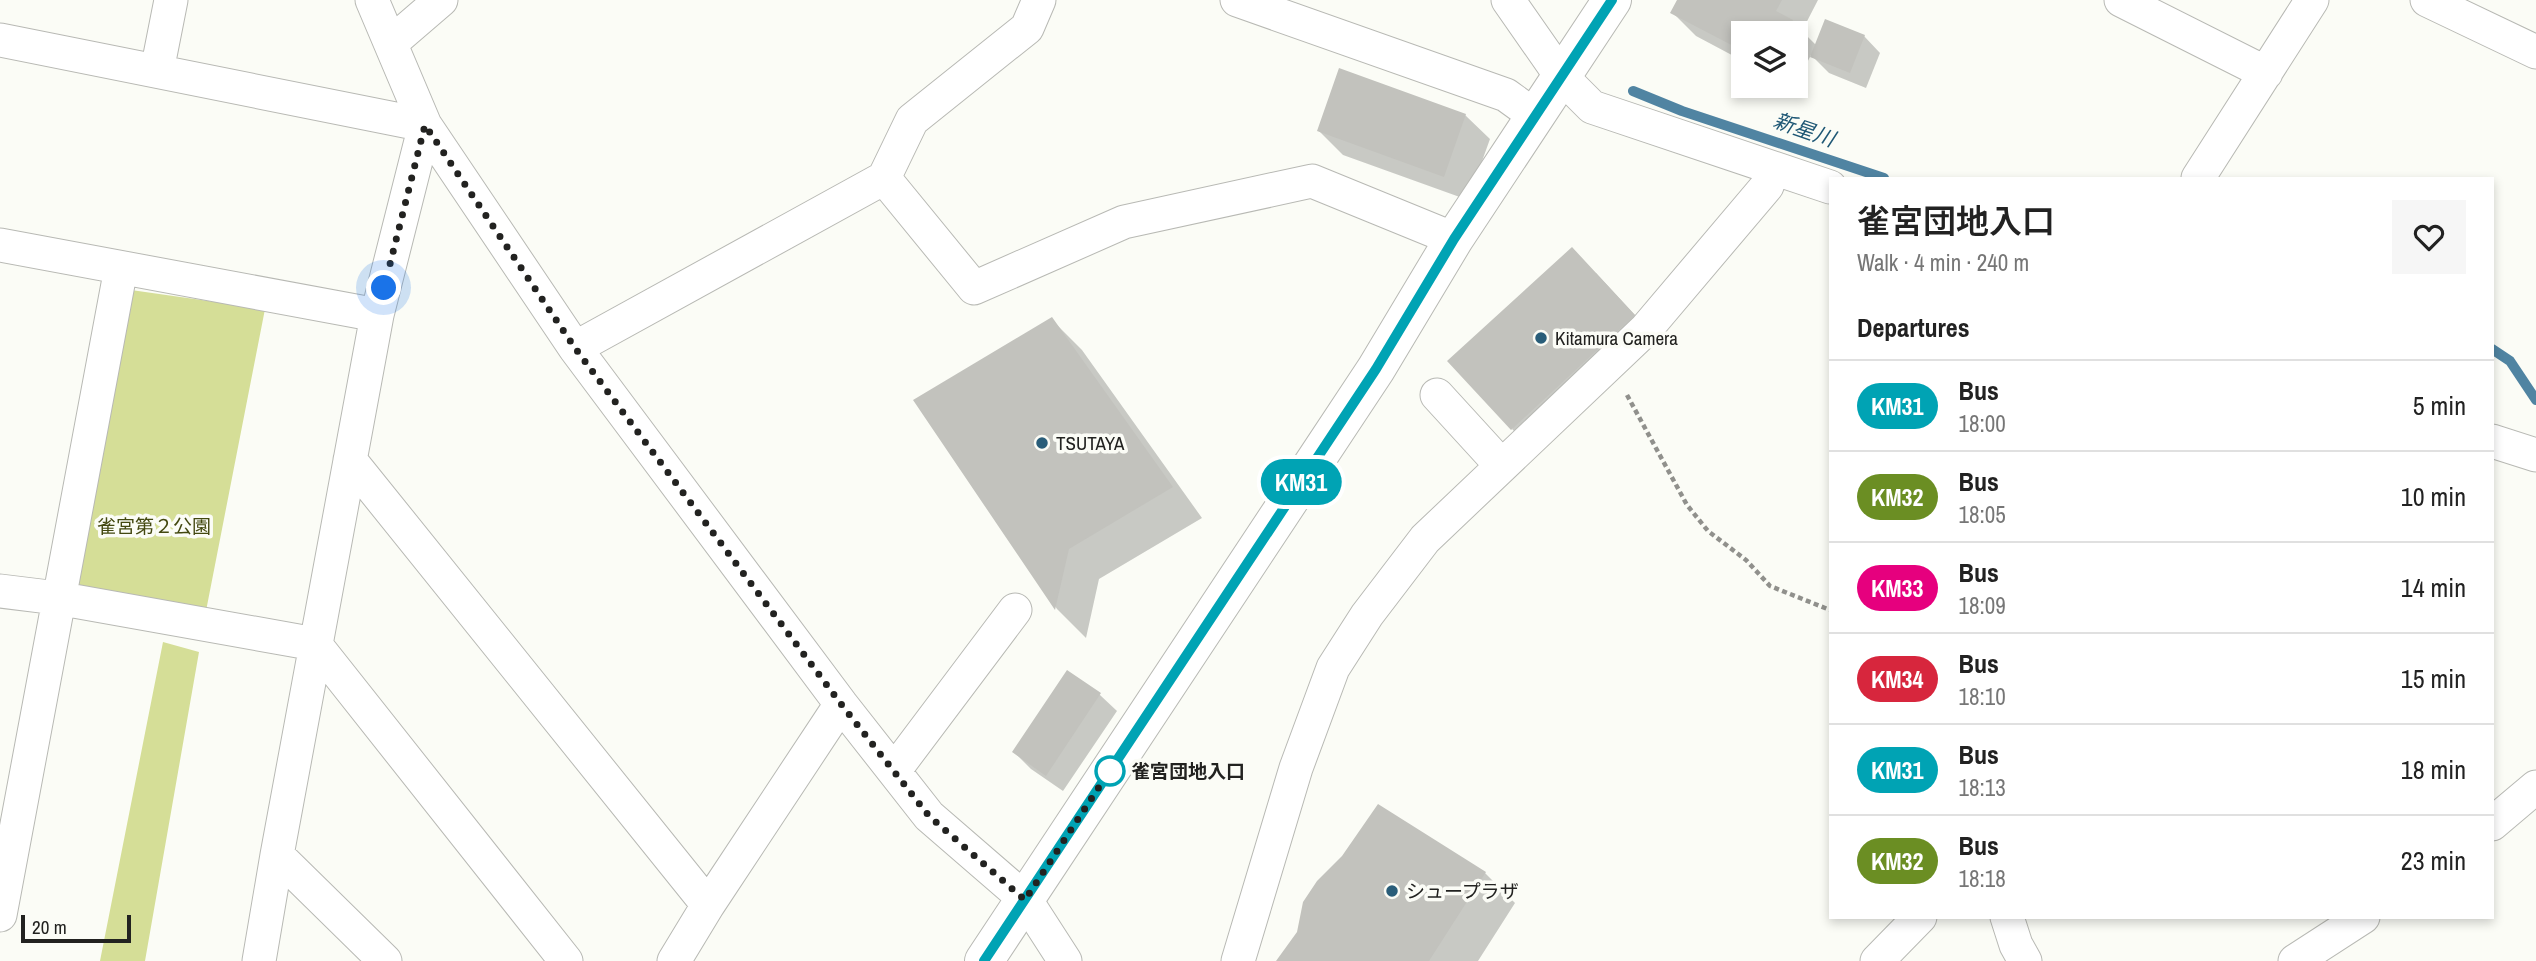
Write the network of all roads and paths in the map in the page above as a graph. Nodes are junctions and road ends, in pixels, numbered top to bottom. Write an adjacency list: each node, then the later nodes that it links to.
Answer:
1 (171, 0): 14 (street)
2 (372, 0): 12 (street)
3 (441, 0): 12 (street)
4 (1039, 0): 21 (street)
5 (1237, 0): 17 (street)
6 (1508, 0): 16 (street)
7 (1612, 0): 16 (street)
8 (2121, 0): 15 (street)
9 (2312, 0): 15 (street)
10 (2427, 0): 13 (street)
11 (0, 40): 14 (street)
12 (391, 43): 18 (street)
13 (2536, 52)
14 (158, 71): 18 (street)
15 (2266, 74): 20 (street)
16 (1561, 76): 17 (street); 19 (street)
17 (1535, 116): 23 (street)
18 (425, 125): 26 (street); 27 (street)
19 (1772, 170): 22 (street); 28 (street)
20 (2199, 177)
21 (884, 178): 23 (street); 27 (street)
22 (1829, 187)
23 (1454, 239): 44 (street)
24 (0, 245): 25 (street)
25 (121, 268): 26 (street); 35 (street)
26 (377, 315): 32 (street)
27 (575, 348): 39 (street)
28 (1610, 363): 33 (street); 37 (path)
29 (1437, 396): 33 (street)
30 (2494, 442): 31 (street)
31 (2536, 454)
32 (351, 460): 38 (street); 45 (street)
33 (1501, 466): 56 (street)
34 (0, 591): 35 (street)
35 (57, 598): 38 (street); 46 (street)
36 (1015, 610): 40 (street)
37 (1829, 610)
38 (315, 644): 43 (street); 52 (street)
39 (841, 704): 40 (street); 45 (street)
40 (894, 771): 44 (street)
41 (2536, 787): 42 (street)
42 (2494, 822)
43 (277, 855): 50 (street); 51 (street)
44 (1025, 900): 54 (street); 55 (street)
45 (708, 905): 53 (street)
46 (0, 915)
47 (1918, 919): 57 (street)
48 (2008, 919): 58 (street)
49 (2360, 919): 59 (street)
50 (259, 961)
51 (385, 961)
52 (566, 961)
53 (674, 961)
54 (984, 961)
55 (1065, 961)
56 (1238, 961)
57 (1877, 961)
58 (2025, 961)
59 (2295, 961)

